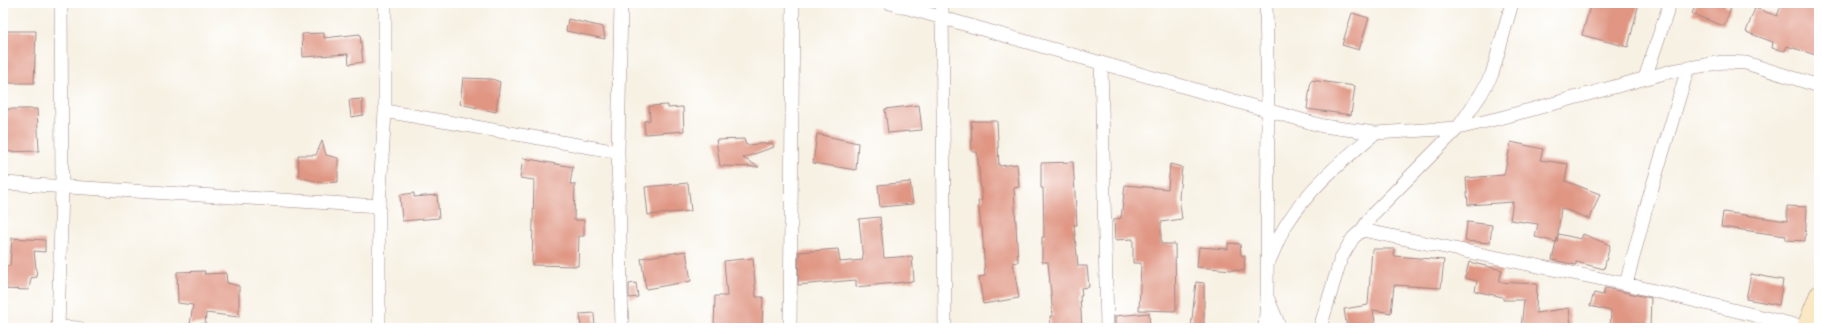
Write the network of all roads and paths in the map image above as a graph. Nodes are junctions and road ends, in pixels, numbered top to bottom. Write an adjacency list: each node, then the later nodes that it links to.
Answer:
1 (60, 3): 21 (street)
2 (385, 3): 16 (street)
3 (621, 3): 19 (street)
4 (793, 3): 32 (street)
5 (890, 3): 10 (street)
6 (942, 3): 10 (street)
7 (1266, 3): 15 (street)
8 (1512, 3): 17 (street)
9 (1670, 3): 13 (street)
10 (942, 18): 11 (street); 33 (street)
11 (1101, 63): 15 (street); 34 (street)
12 (1688, 68): 13 (street); 14 (street); 25 (street)
13 (1645, 78): 17 (street)
14 (1819, 86)
15 (1268, 110): 18 (street); 24 (street)
16 (385, 111): 19 (street); 22 (street)
17 (1458, 128): 18 (street); 23 (street)
18 (1375, 133): 24 (street)
19 (618, 152): 31 (street)
20 (3, 183): 21 (street)
21 (62, 187): 22 (street); 28 (street)
22 (379, 206): 30 (street)
23 (1362, 230): 25 (street); 37 (street)
24 (1267, 266): 27 (street)
25 (1626, 284): 38 (street)
26 (1819, 295): 38 (main road)
27 (1267, 298): 35 (street); 36 (street)
28 (58, 327): 29 (street)
29 (79, 328)
30 (379, 328)
31 (622, 328)
32 (790, 328)
33 (945, 328)
34 (1107, 328)
35 (1265, 328)
36 (1280, 328)
37 (1320, 328)
38 (1807, 328)

